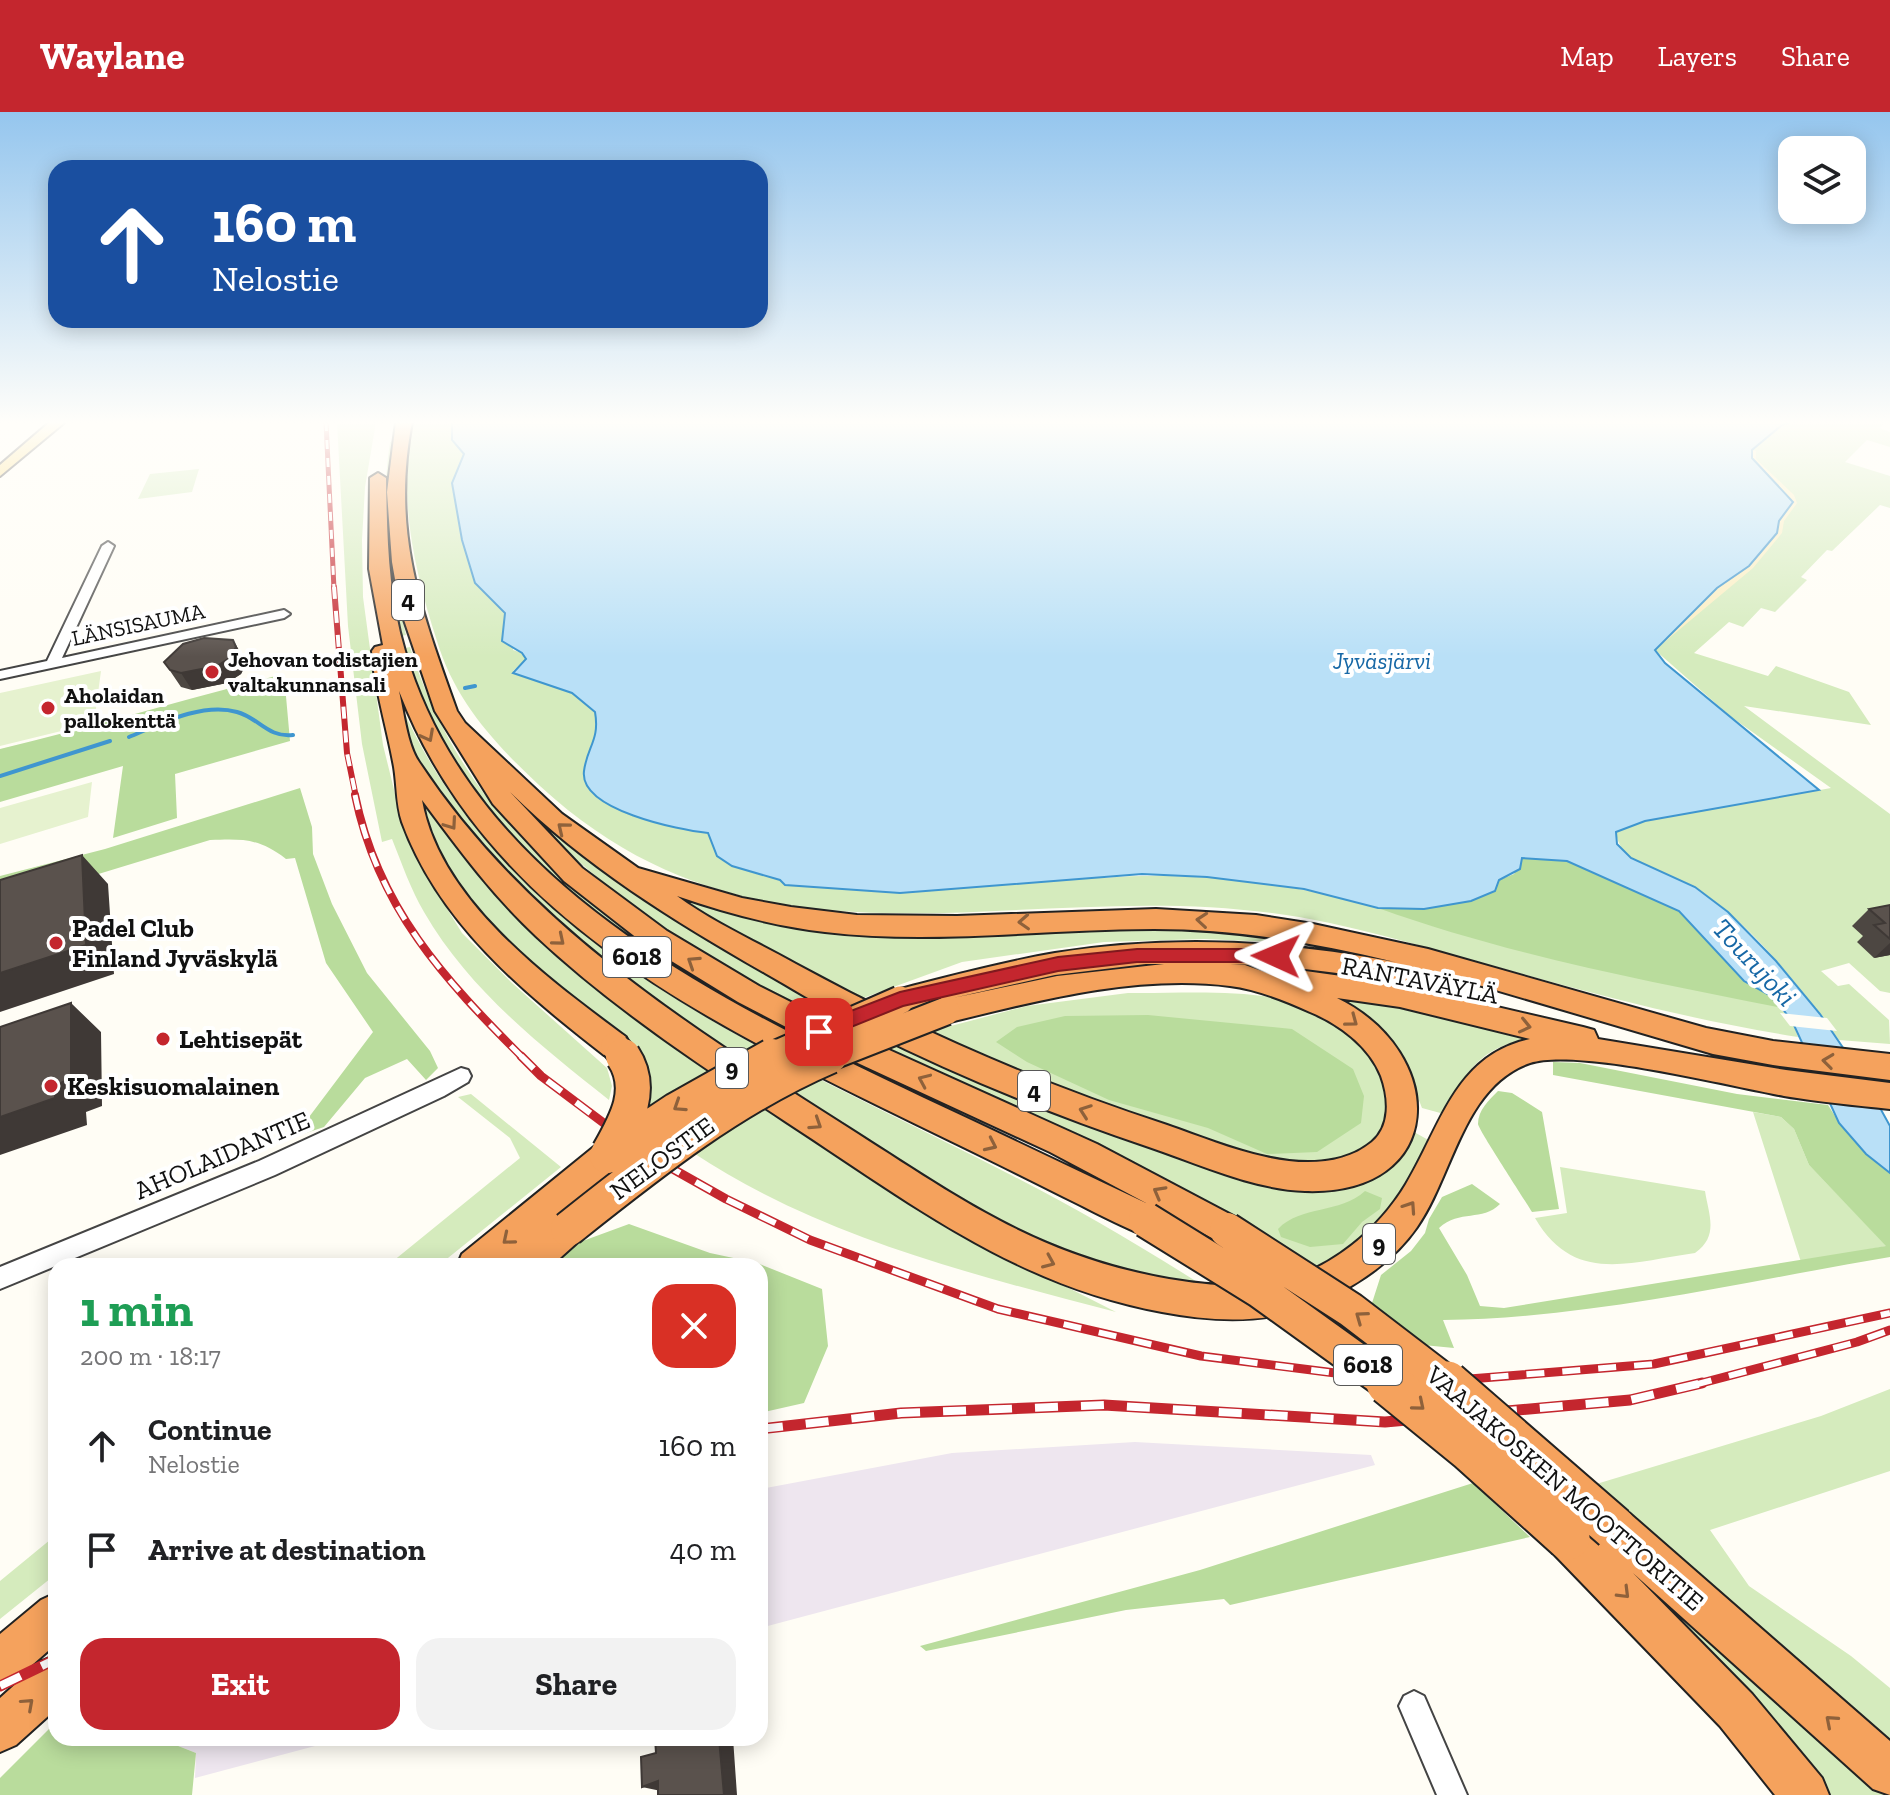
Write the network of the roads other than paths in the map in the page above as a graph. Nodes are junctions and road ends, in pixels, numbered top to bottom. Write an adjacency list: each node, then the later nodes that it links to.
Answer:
1 (377, 501): 4 (highway, VAAJAKOSKEN MOOTTORITIE / 4)
2 (397, 501): 8 (highway, VAAJAKOSKEN MOOTTORITIE / 4)
3 (108, 546): 6 (street)
4 (383, 611): 9 (highway, 4); 30 (highway, VAAJAKOSKEN MOOTTORITIE / 6018, one-way to 30, bridge)
5 (284, 614): 6 (street, LÄNSISAUMA)
6 (53, 663): 7 (street, LÄNSISAUMA)
7 (0, 675)
8 (453, 724): 10 (highway, 4, one-way to 8); 28 (highway, VAAJAKOSKEN MOOTTORITIE / 6018, one-way to 8, bridge)
9 (405, 761): 13 (highway, 9, one-way to 13); 16 (highway, 4, bridge)
10 (626, 874): 11 (highway, 4, one-way to 10); 13 (highway, 9, one-way to 10)
11 (1228, 974): 13 (highway, RANTAVÄYLÄ / 9, one-way to 13); 17 (highway, NELOSTIE / 4, bridge)
12 (900, 1000): 13 (highway, RANTAVÄYLÄ / 4); 16 (highway, NELOSTIE / 4, one-way to 16, bridge)
13 (1708, 1055): 15 (highway, RANTAVÄYLÄ / 9, one-way to 13); 15 (highway, RANTAVÄYLÄ / 9)
14 (461, 1076): 19 (street, AHOLAIDANTIE)
15 (1888, 1077)
16 (607, 1156): 17 (highway, NELOSTIE / 4)
17 (555, 1220): 20 (highway, NELOSTIE / 4, one-way to 20); 21 (highway, NELOSTIE / 4)
18 (48, 1258): 22 (street, AHOLAIDANTIE)
19 (49, 1258)
20 (489, 1258)
21 (530, 1258)
22 (0, 1278)
23 (48, 1622): 24 (highway)
24 (0, 1663)
25 (48, 1685): 27 (highway, one-way to 25)
26 (1414, 1706): 29 (street)
27 (0, 1729)
28 (1890, 1772)
29 (1452, 1795)
30 (1805, 1795)

